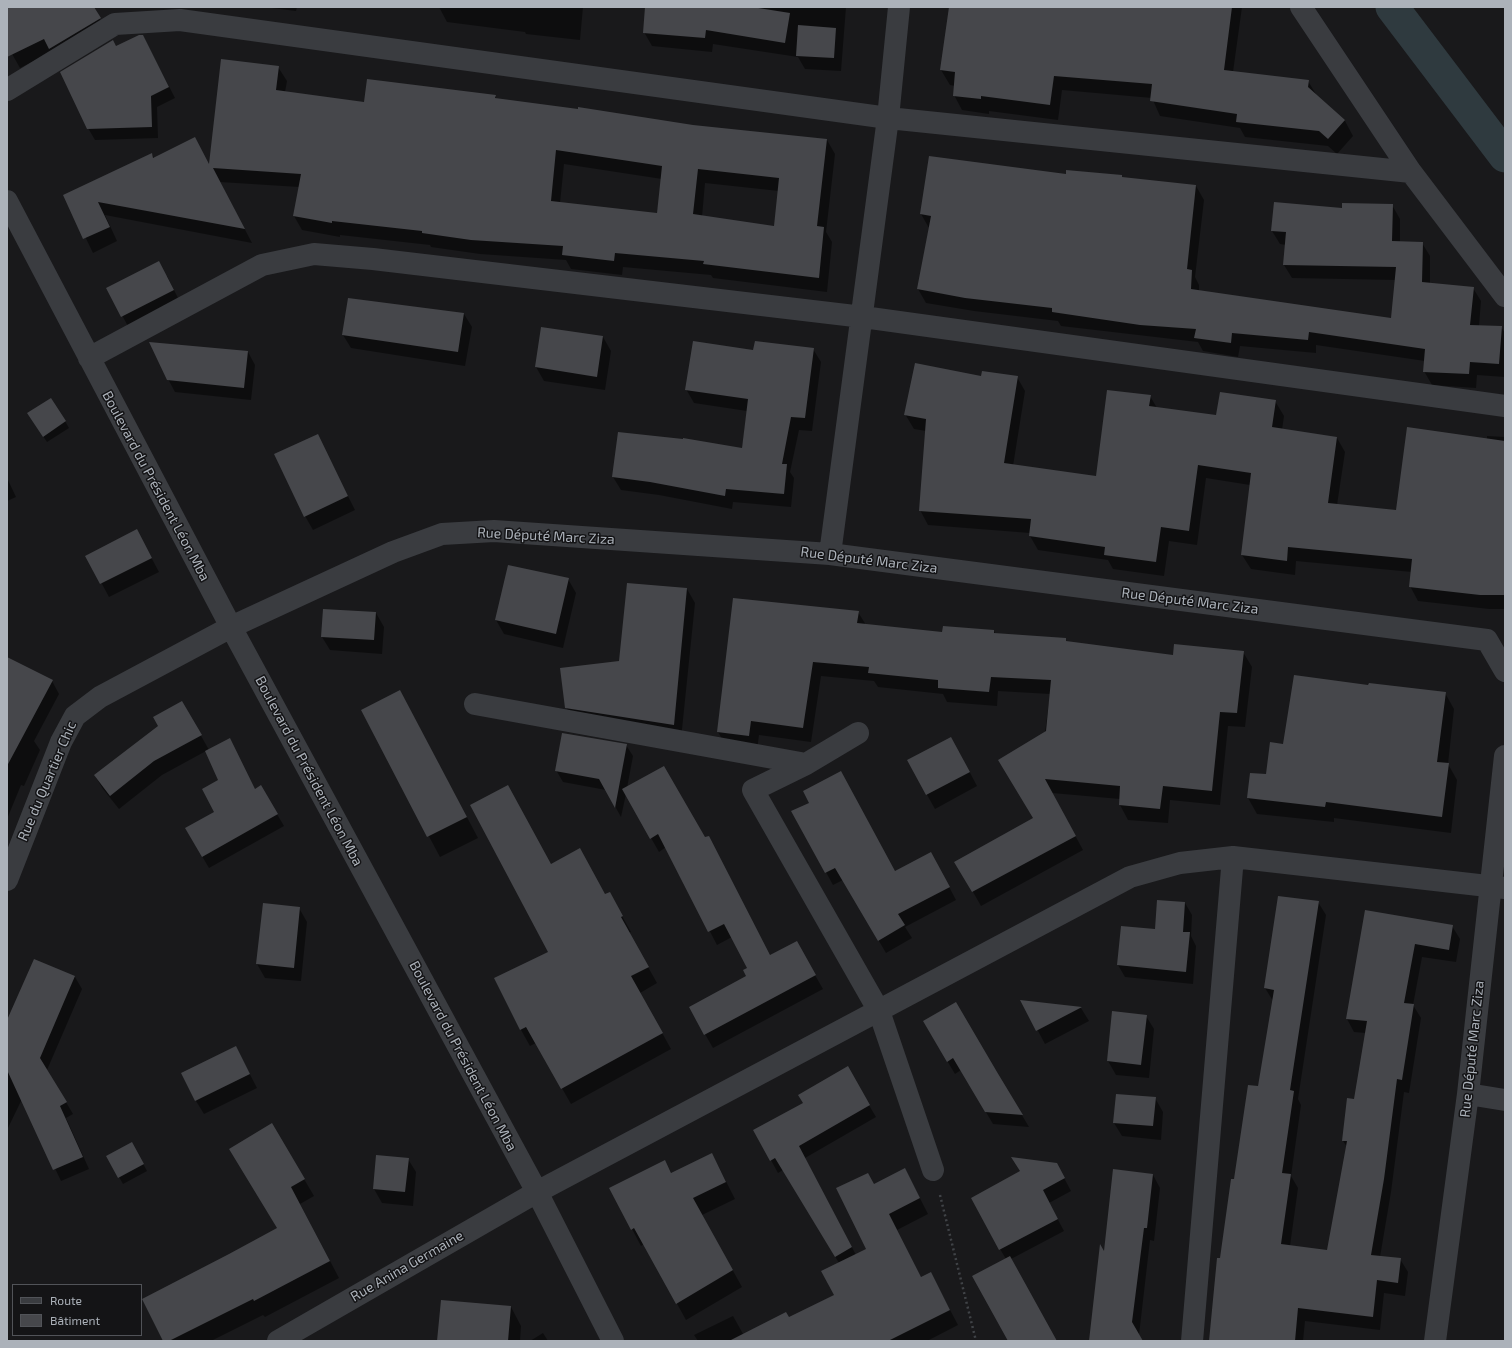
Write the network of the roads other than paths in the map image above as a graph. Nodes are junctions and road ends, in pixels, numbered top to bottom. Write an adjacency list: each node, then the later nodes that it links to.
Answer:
1 (899, 7): 4 (street)
2 (1301, 7): 5 (street)
3 (7, 90): 4 (street)
4 (888, 118): 5 (street); 8 (street)
5 (1410, 172): 7 (street)
6 (7, 201): 9 (street, Boulevard du Président Léon Mba)
7 (1505, 296)
8 (863, 317): 9 (street); 10 (street); 11 (street)
9 (89, 358): 12 (street, Boulevard du Président Léon Mba)
10 (1505, 406)
11 (830, 554): 12 (street, Rue Député Marc Ziza); 13 (street, Rue Député Marc Ziza)
12 (231, 627): 19 (street, Rue du Quartier Chic); 25 (street, Boulevard du Président Léon Mba)
13 (1505, 671)
14 (474, 704): 17 (street)
15 (858, 733): 17 (street)
16 (1505, 756): 20 (street, Rue Député Marc Ziza)
17 (806, 764): 21 (street)
18 (1233, 857): 20 (street, Rue Anina Germaine); 21 (street, Rue Anina Germaine); 28 (street)
19 (7, 880)
20 (1497, 887): 22 (street, Rue Député Marc Ziza)
21 (879, 1011): 24 (street); 25 (street, Rue Anina Germaine)
22 (1468, 1094): 23 (street); 29 (street, Rue Député Marc Ziza)
23 (1505, 1100)
24 (933, 1170)
25 (537, 1192): 26 (street, Rue Anina Germaine); 27 (street, Boulevard du Président Léon Mba)
26 (278, 1341)
27 (613, 1341)
28 (1192, 1341)
29 (1435, 1341)

